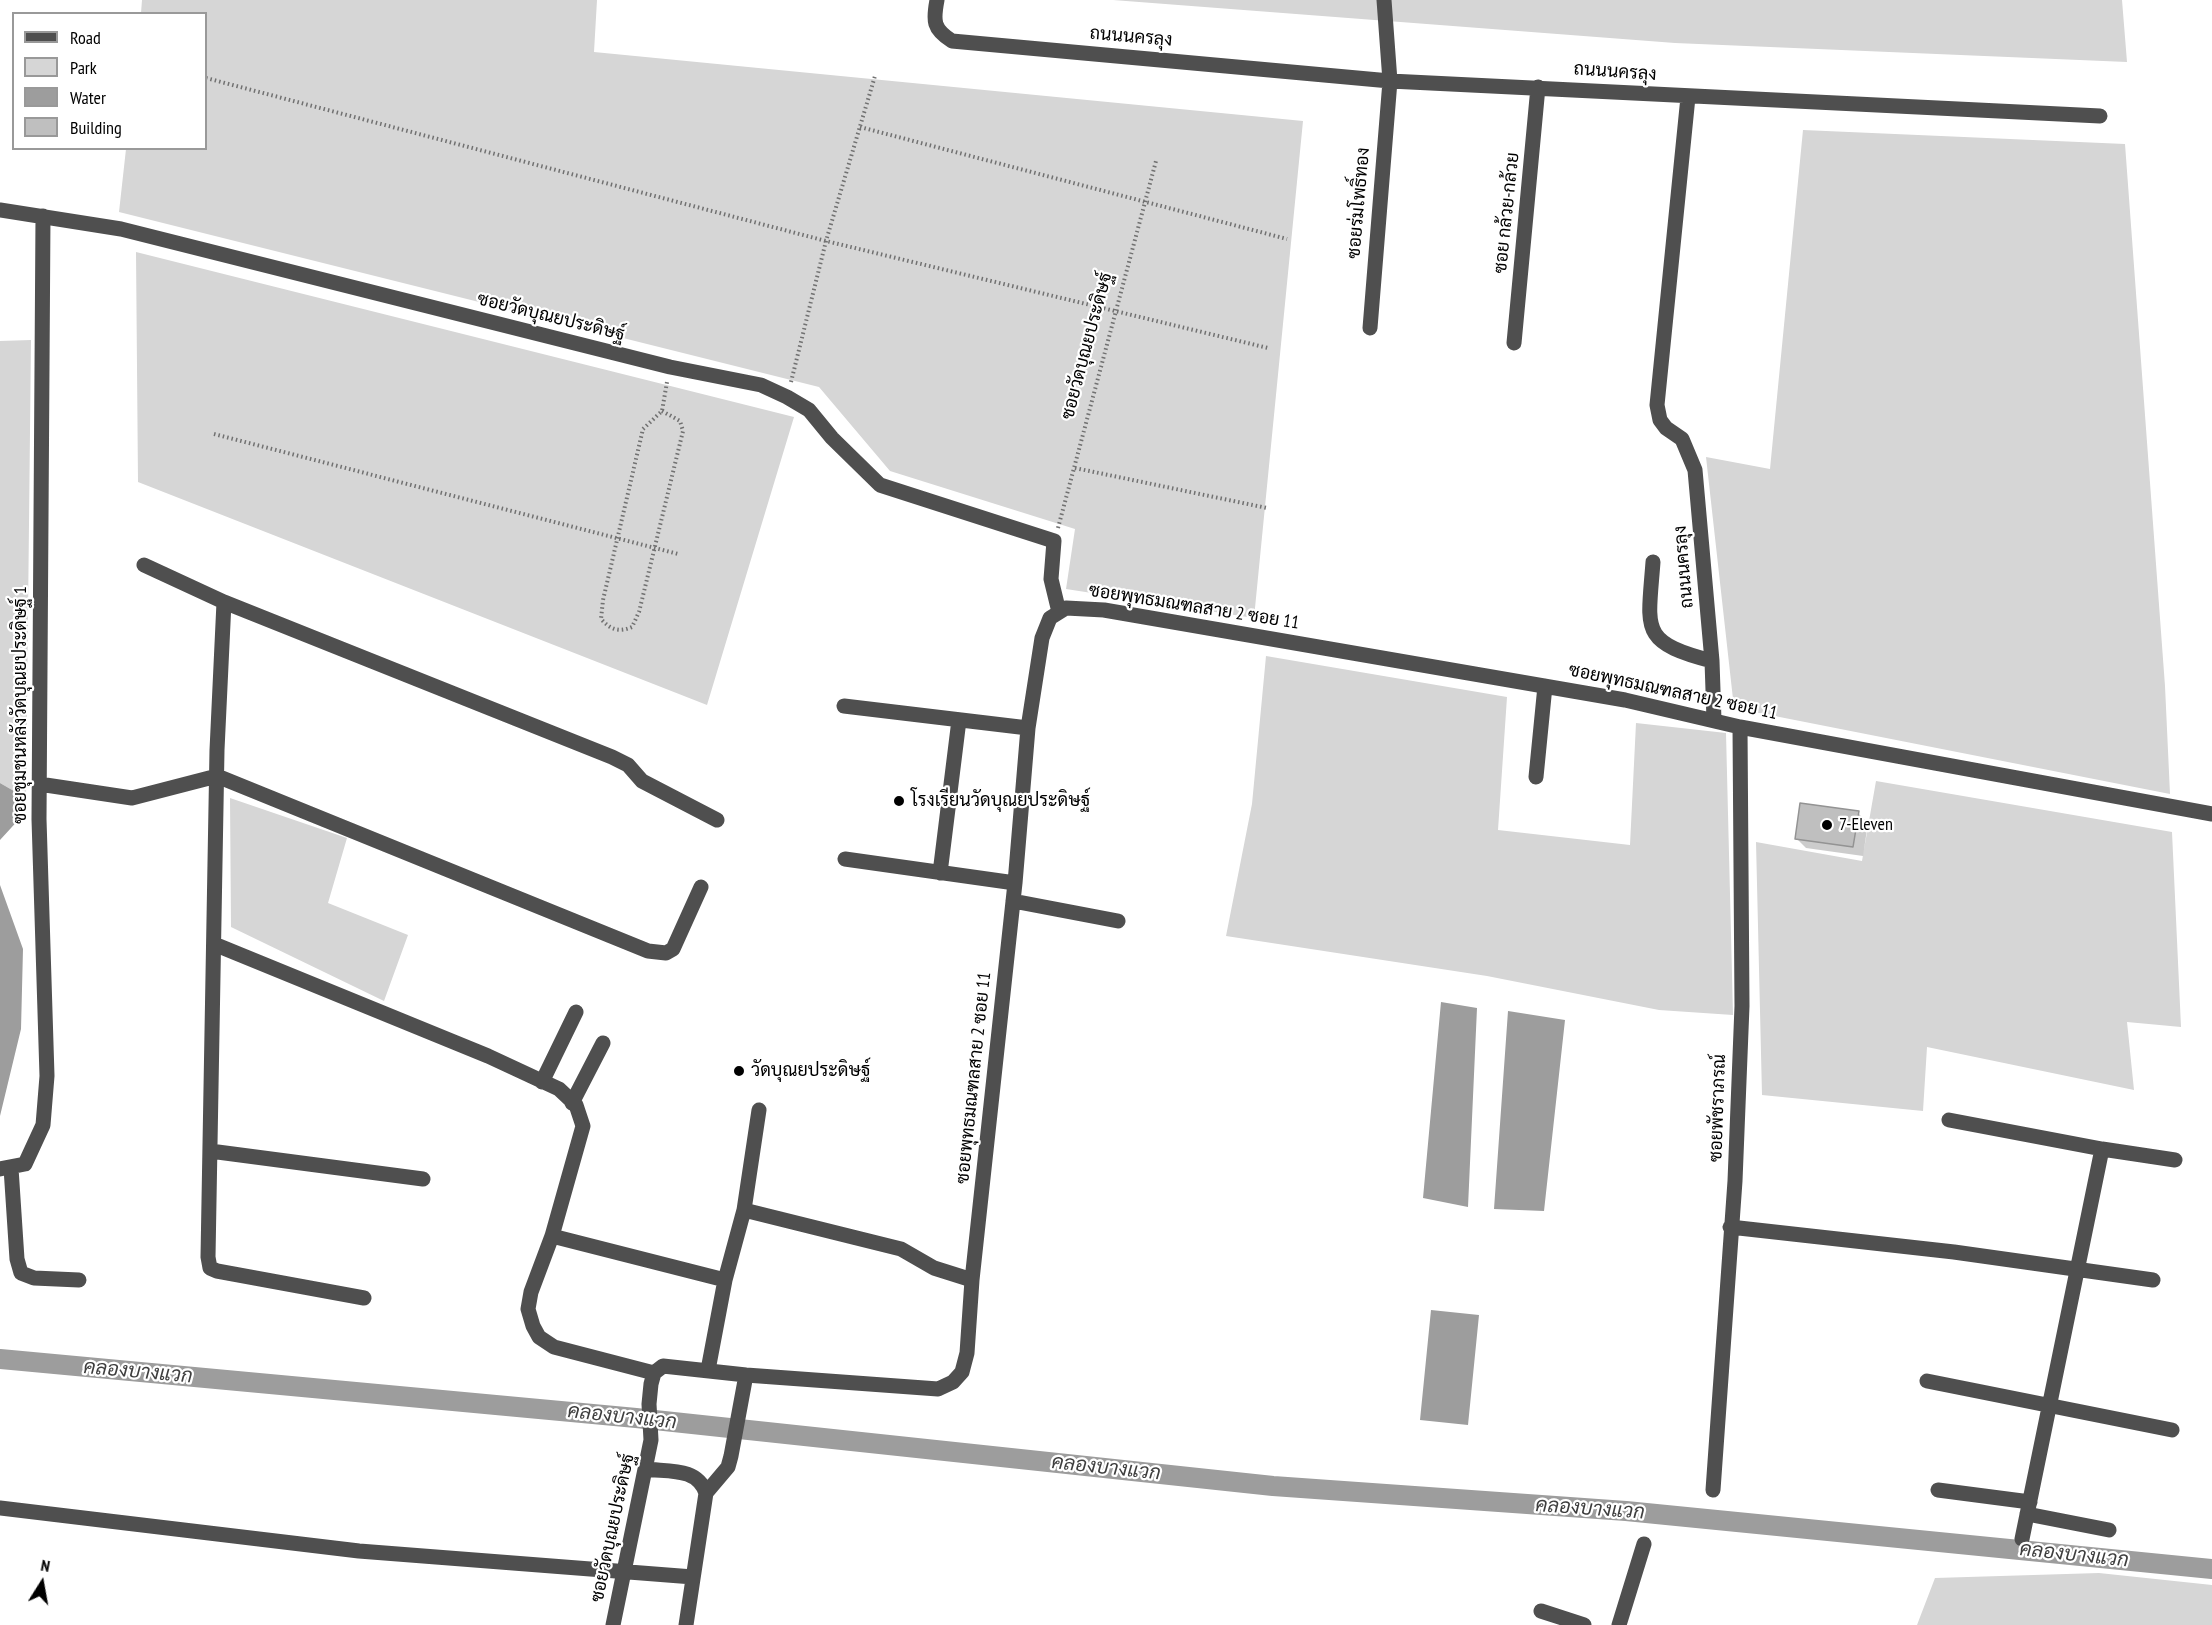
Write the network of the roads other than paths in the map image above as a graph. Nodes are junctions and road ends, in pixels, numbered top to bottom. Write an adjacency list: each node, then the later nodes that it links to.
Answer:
1 (937, 0): 3 (street, ถนนนครลุง)
2 (1384, 0): 3 (street, ซอยร่มโพธิ์ทอง)
3 (1390, 81): 4 (street, ถนนนครลุง); 9 (street, ซอยร่มโพธิ์ทอง)
4 (1538, 87): 5 (street, ถนนนครลุง); 10 (street, ซอย กล้วย-กล้วย)
5 (1688, 96): 6 (street); 15 (street, ถนนนครลุง)
6 (2100, 116)
7 (0, 210): 8 (street, ซอยวัดบุณยประดิษฐ์)
8 (43, 216): 14 (street, ซอยวัดบุณยประดิษฐ์); 24 (street, ซอยชุมชนหลังวัดบุณยประดิษฐ์ 1)
9 (1370, 328)
10 (1514, 343)
11 (1653, 562): 15 (street)
12 (144, 565): 13 (street)
13 (224, 602): 22 (street); 26 (street)
14 (1059, 612): 16 (street, ซอยพุทธมณฑลสาย 2 ซอย 11); 21 (street, ซอยพุทธมณฑลสาย 2 ซอย 11)
15 (1712, 661): 19 (street, ถนนนครลุง)
16 (1545, 686): 19 (street, ซอยพุทธมณฑลสาย 2 ซอย 11); 23 (street)
17 (844, 706): 18 (street)
18 (959, 720): 21 (street); 28 (street)
19 (1714, 720): 20 (street, ซอยพุทธมณฑลสาย 2 ซอย 11)
20 (1740, 727): 25 (street, ซอยพุทธมณฑลสาย 2 ซอย 11); 46 (street, ซอยพัชราภรณ์)
21 (1028, 728): 29 (street, ซอยพุทธมณฑลสาย 2 ซอย 11)
22 (217, 776): 24 (street); 30 (street); 33 (street)
23 (1536, 777)
24 (39, 784): 43 (street, ซอยชุมชนหลังวัดบุณยประดิษฐ์ 1)
25 (2212, 814)
26 (717, 820)
27 (845, 859): 28 (street)
28 (940, 873): 29 (street)
29 (1015, 883): 31 (street, ซอยพุทธมณฑลสาย 2 ซอย 11)
30 (701, 887)
31 (1013, 901): 32 (street); 51 (street, ซอยพุทธมณฑลสาย 2 ซอย 11)
32 (1118, 921)
33 (213, 944): 36 (street); 41 (street)
34 (576, 1012): 36 (street)
35 (603, 1043): 37 (street)
36 (542, 1082): 37 (street)
37 (573, 1102): 47 (street)
38 (759, 1110): 45 (street)
39 (1949, 1120): 40 (street)
40 (2102, 1149): 42 (street); 48 (street)
41 (210, 1151): 44 (street); 53 (street)
42 (2175, 1160)
43 (6, 1169): 49 (street)
44 (423, 1179)
45 (744, 1210): 50 (street); 51 (street)
46 (1730, 1227): 48 (street); 61 (street, ซอยพัชราภรณ์)
47 (552, 1236): 50 (street); 55 (street)
48 (2075, 1270): 52 (street); 58 (street)
49 (79, 1280)
50 (725, 1280): 54 (street)
51 (972, 1280): 56 (street, ซอยพุทธมณฑลสาย 2 ซอย 11)
52 (2153, 1280)
53 (364, 1298)
54 (708, 1370): 55 (street, ซอยพุทธมณฑลสาย 2 ซอย 11); 56 (street, ซอยพุทธมณฑลสาย 2 ซอย 11)
55 (654, 1373): 60 (street, ซอยวัดบุณยประดิษฐ์)
56 (746, 1375): 63 (street)
57 (1927, 1381): 58 (street)
58 (2049, 1406): 59 (street); 65 (street)
59 (2172, 1430)
60 (645, 1469): 63 (street); 69 (street, ซอยวัดบุณยประดิษฐ์)
61 (1713, 1490)
62 (1938, 1490): 65 (street)
63 (706, 1493): 70 (street)
64 (0, 1508): 69 (street)
65 (2029, 1508): 66 (street); 67 (street)
66 (2109, 1530)
67 (2022, 1539)
68 (1644, 1544): 75 (street)
69 (624, 1573): 70 (street); 72 (street, ซอยวัดบุณยประดิษฐ์)
70 (693, 1577): 73 (street)
71 (1541, 1611): 74 (street)
72 (613, 1625)
73 (686, 1625)
74 (1584, 1625)
75 (1619, 1625)

